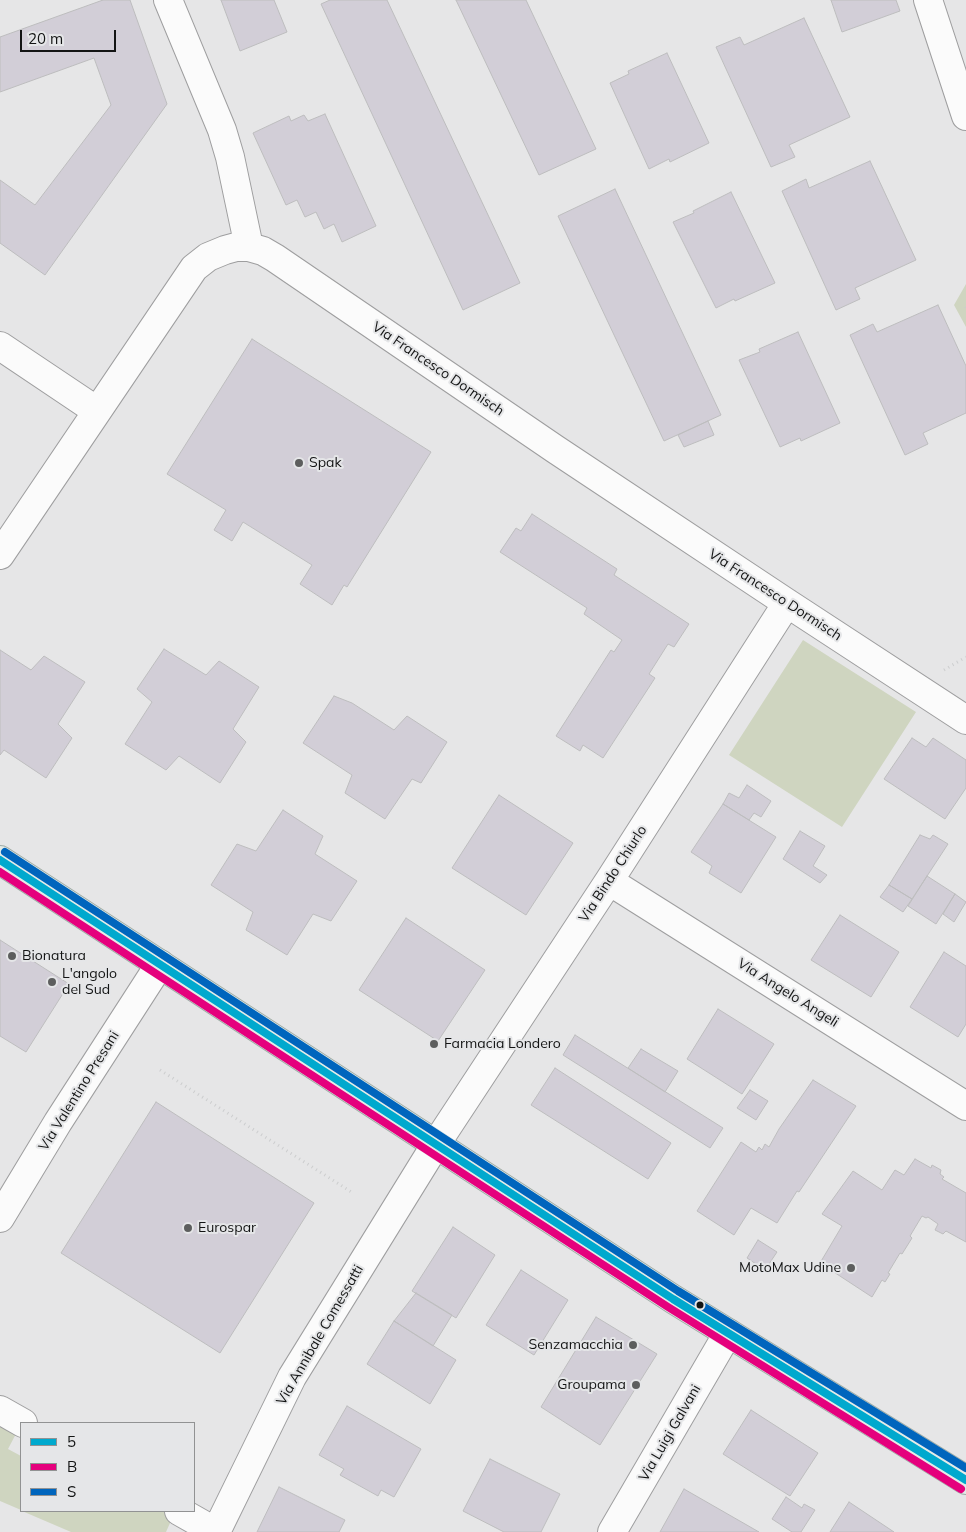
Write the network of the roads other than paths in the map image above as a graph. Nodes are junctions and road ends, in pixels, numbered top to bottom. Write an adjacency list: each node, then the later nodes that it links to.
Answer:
1 (168, 0): 4 (street)
2 (928, 0): 3 (street)
3 (966, 116)
4 (249, 247): 6 (street, Via Francesco Dormisch); 8 (street, Via Francesco Dormisch)
5 (0, 346): 6 (street)
6 (97, 411): 7 (street, Via Francesco Dormisch)
7 (0, 555)
8 (787, 603): 9 (street, Via Francesco Dormisch); 11 (street, Via Bindo Chiurlo)
9 (966, 720)
10 (0, 860): 12 (main road)
11 (609, 881): 13 (street, Via Angelo Angeli); 14 (street, Via Bindo Chiurlo)
12 (160, 964): 14 (main road); 15 (street, Via Valentino Presani)
13 (966, 1106)
14 (436, 1144): 16 (main road); 21 (street, Via Annibale Comessatti)
15 (0, 1218)
16 (728, 1333): 19 (main road); 22 (street, Via Luigi Galvani)
17 (0, 1410): 18 (street)
18 (21, 1422)
19 (966, 1480)
20 (181, 1512): 21 (street)
21 (216, 1532)
22 (612, 1532)

